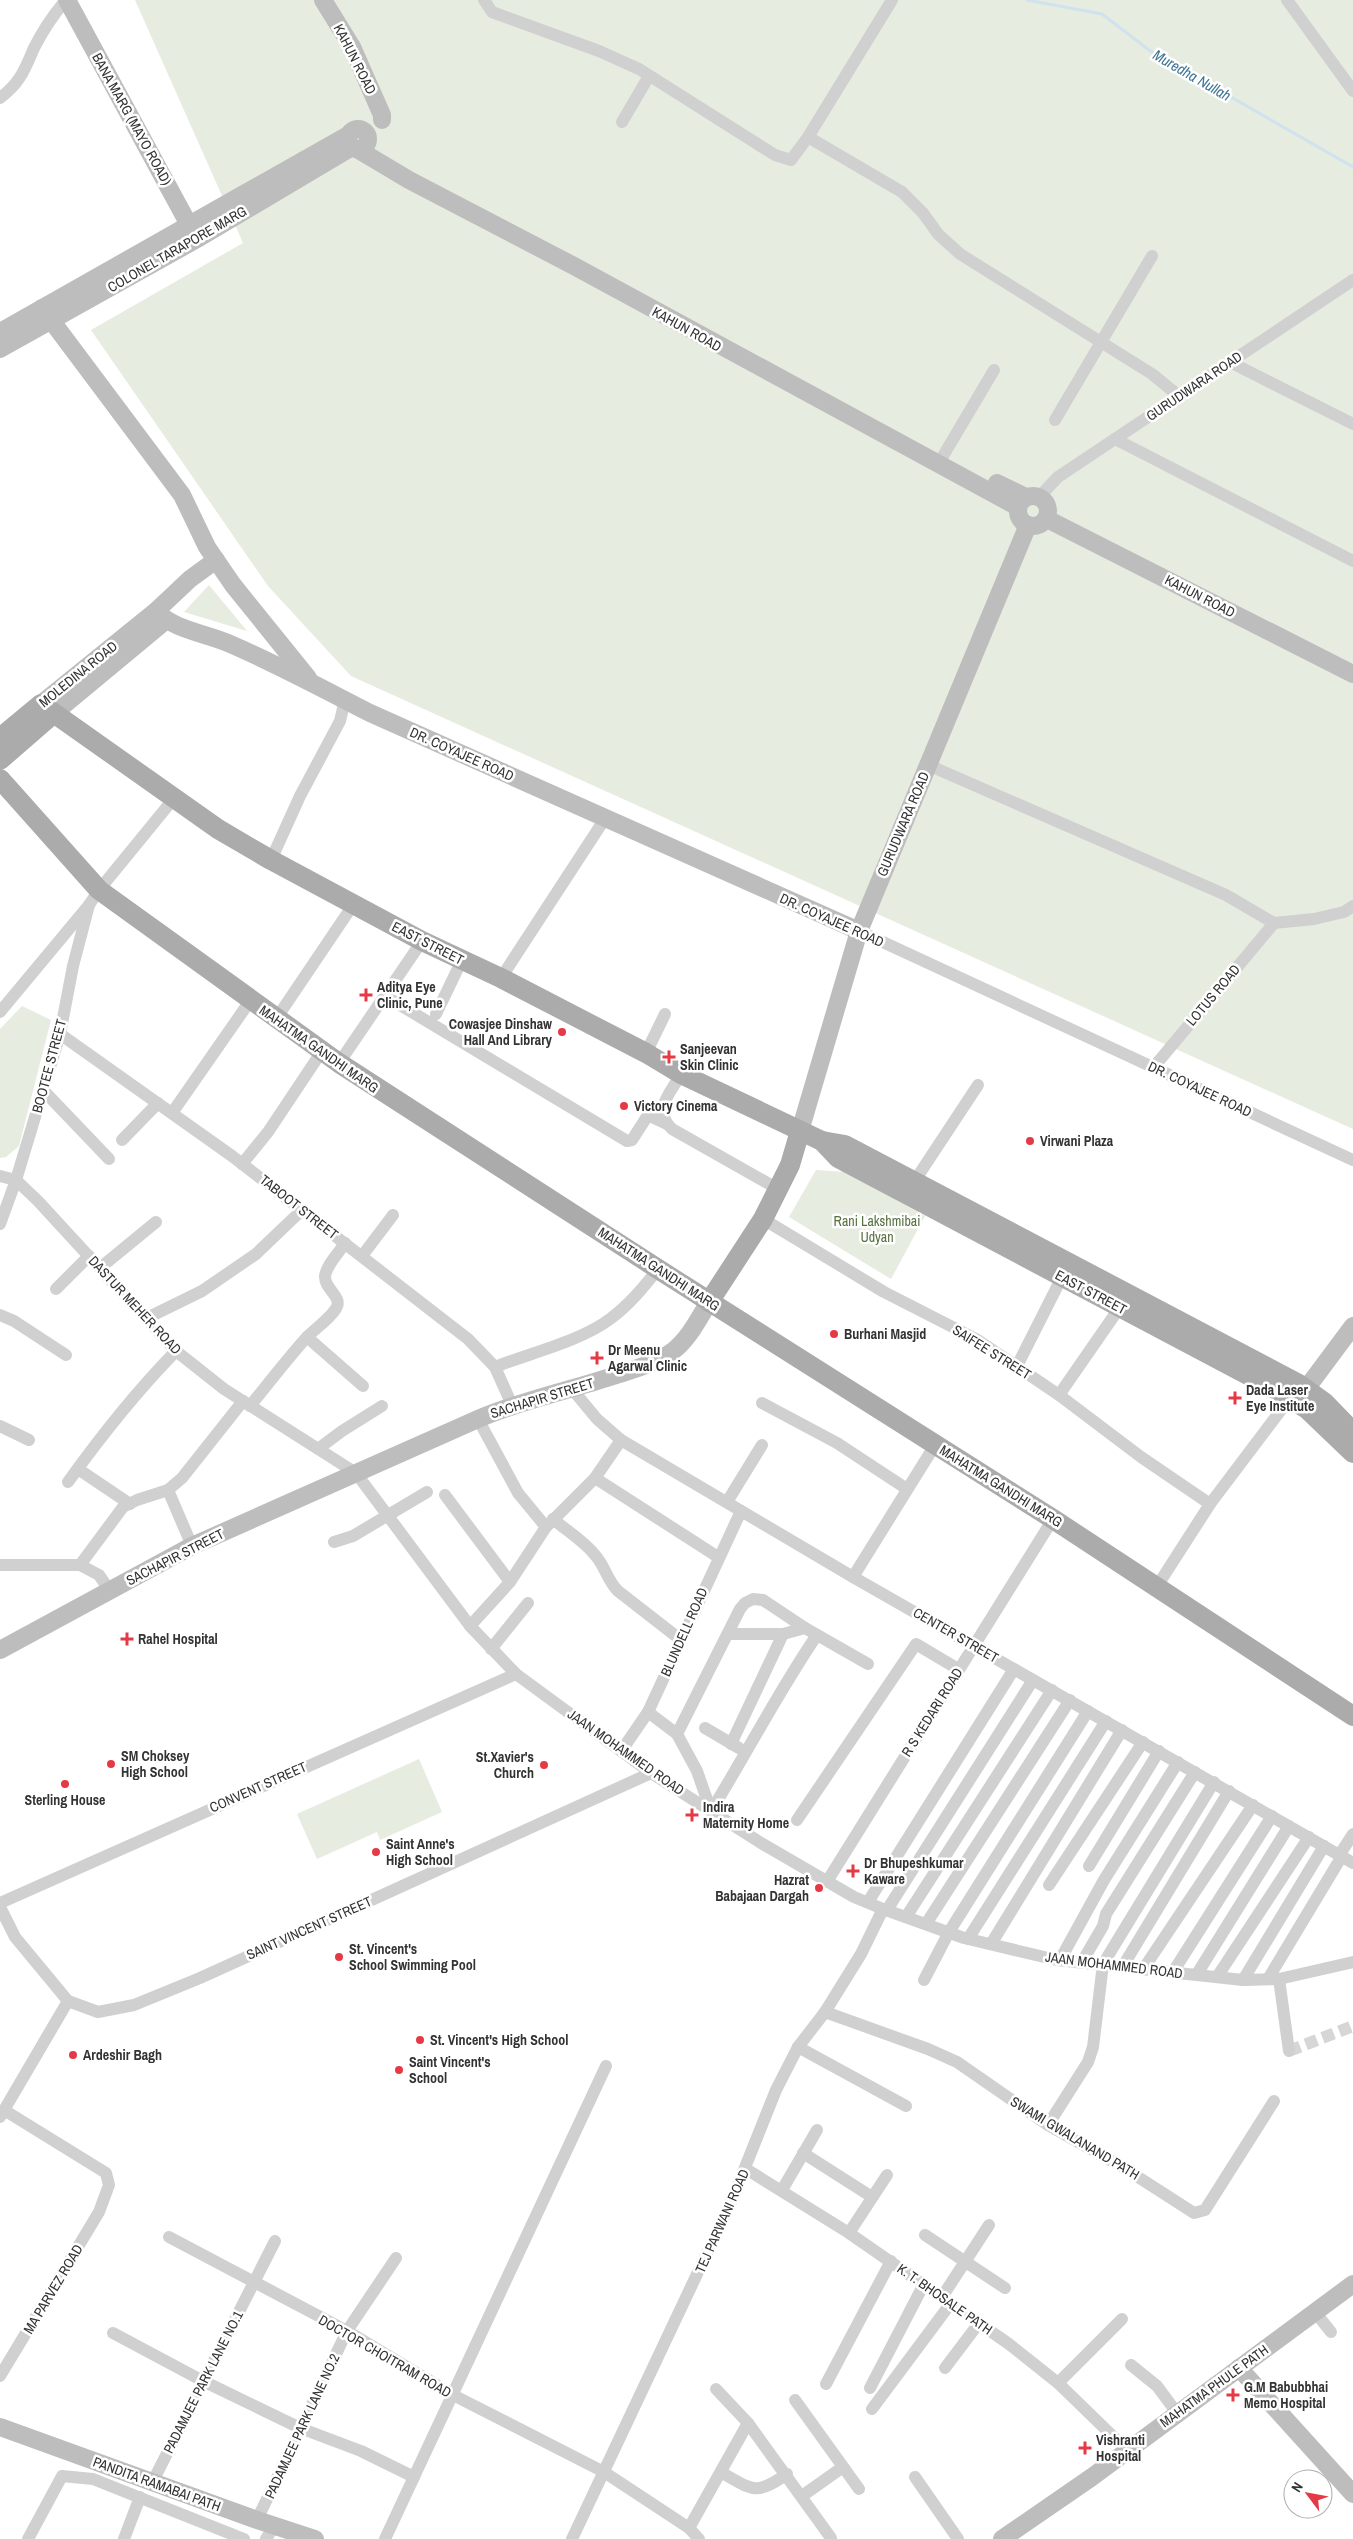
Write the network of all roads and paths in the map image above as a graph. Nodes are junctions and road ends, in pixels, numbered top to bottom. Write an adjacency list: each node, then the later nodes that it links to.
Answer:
1 (66, 0): 8 (street); 13 (street, BANA MARG (MAYO ROAD))
2 (323, 0): 9 (street, KAHUN ROAD)
3 (484, 0): 6 (street)
4 (892, 0): 11 (street)
5 (1287, 0): 7 (street)
6 (649, 76): 10 (street); 11 (street)
7 (1353, 90)
8 (0, 98)
9 (382, 120): 12 (street, COLONEL TARAPORE MARG)
10 (622, 122)
11 (808, 137): 18 (street)
12 (359, 140): 13 (street, COLONEL TARAPORE MARG); 26 (street, KAHUN ROAD); 27 (street, KAHUN ROAD)
13 (193, 232): 16 (street, COLONEL TARAPORE MARG)
14 (1152, 256): 18 (street)
15 (1353, 280): 20 (street, GURUDWARA ROAD)
16 (46, 314): 17 (street, COLONEL TARAPORE MARG); 19 (street, COLONEL TARAPORE MARG); 30 (street)
17 (0, 332)
18 (1102, 342): 22 (street); 23 (street)
19 (0, 349)
20 (1230, 362): 22 (street, GURUDWARA ROAD); 24 (street)
21 (994, 370): 26 (street)
22 (1179, 396): 25 (street, GURUDWARA ROAD)
23 (1055, 420)
24 (1353, 424)
25 (1115, 439): 27 (street, GURUDWARA ROAD); 31 (street)
26 (944, 456): 27 (street, KAHUN ROAD)
27 (1028, 500): 28 (street); 29 (street)
28 (1047, 518): 29 (street); 35 (street, KAHUN ROAD)
29 (1028, 525): 41 (street, GURUDWARA ROAD)
30 (212, 554): 32 (street); 33 (street)
31 (1353, 561)
32 (160, 616): 34 (street, DR. COYAJEE ROAD); 38 (street)
33 (269, 629): 34 (street); 36 (street)
34 (250, 653): 36 (street, DR. COYAJEE ROAD)
35 (1353, 674)
36 (310, 680): 37 (street, DR. COYAJEE ROAD)
37 (345, 700): 44 (street, DR. COYAJEE ROAD); 45 (street)
38 (47, 709): 39 (main road, MOLEDINA ROAD); 40 (main road, MOLEDINA ROAD); 43 (main road, EAST STREET)
39 (0, 738)
40 (0, 760)
41 (928, 764): 49 (street); 50 (street, GURUDWARA ROAD)
42 (0, 779): 46 (main road, MAHATMA GANDHI MARG)
43 (175, 797): 45 (main road, EAST STREET); 46 (street)
44 (606, 817): 50 (street, DR. COYAJEE ROAD); 53 (street)
45 (271, 860): 47 (main road, EAST STREET)
46 (94, 898): 55 (main road, MAHATMA GANDHI MARG); 56 (street); 60 (street, BOOTEE STREET)
47 (353, 904): 51 (main road, EAST STREET); 59 (street)
48 (1353, 906): 49 (street)
49 (1274, 923): 64 (street, LOTUS ROAD)
50 (859, 932): 64 (street, DR. COYAJEE ROAD); 71 (street, GURUDWARA ROAD)
51 (422, 941): 52 (main road, EAST STREET); 54 (street)
52 (462, 960): 53 (main road, EAST STREET); 57 (street)
53 (501, 978): 62 (main road, EAST STREET)
54 (385, 996): 63 (street); 70 (street)
55 (250, 1001): 59 (main road, MAHATMA GANDHI MARG); 69 (street)
56 (0, 1012)
57 (436, 1014)
58 (665, 1014): 62 (street)
59 (276, 1019): 61 (main road, MAHATMA GANDHI MARG)
60 (60, 1034): 67 (street, BOOTEE STREET); 68 (street, TABOOT STREET)
61 (322, 1051): 63 (main road, MAHATMA GANDHI MARG); 76 (street)
62 (646, 1053): 65 (main road, EAST STREET)
63 (339, 1064): 90 (main road, MAHATMA GANDHI MARG)
64 (1153, 1068): 75 (street, DR. COYAJEE ROAD)
65 (681, 1074): 70 (street); 71 (main road, EAST STREET)
66 (978, 1085): 79 (street)
67 (43, 1090): 74 (street); 78 (street, BOOTEE STREET)
68 (158, 1103): 69 (street, TABOOT STREET); 72 (street)
69 (172, 1113): 76 (street, TABOOT STREET)
70 (667, 1124): 80 (street)
71 (800, 1131): 73 (main road, EAST STREET); 80 (main road)
72 (122, 1140)
73 (822, 1141): 79 (main road, EAST STREET); 91 (main road, EAST STREET)
74 (109, 1159)
75 (1353, 1160)
76 (242, 1164): 81 (street, TABOOT STREET)
77 (0, 1176): 78 (street)
78 (16, 1180): 85 (street, BOOTEE STREET); 87 (street, DASTUR MEHER ROAD)
79 (914, 1182): 105 (main road, EAST STREET)
80 (778, 1189): 83 (main road)
81 (302, 1210): 86 (street, TABOOT STREET); 96 (street)
82 (393, 1215): 88 (street)
83 (763, 1219): 93 (main road); 101 (street, SAIFEE STREET)
84 (156, 1222): 89 (street)
85 (0, 1224)
86 (346, 1243): 88 (street, TABOOT STREET); 98 (street)
87 (89, 1256): 89 (street, DASTUR MEHER ROAD); 92 (street)
88 (362, 1256): 102 (street, TABOOT STREET)
89 (100, 1268): 96 (street, DASTUR MEHER ROAD)
90 (658, 1269): 93 (main road, MAHATMA GANDHI MARG); 102 (street)
91 (1062, 1277): 94 (main road, EAST STREET); 101 (street)
92 (56, 1289)
93 (709, 1302): 104 (street, SACHAPIR STREET); 117 (main road, MAHATMA GANDHI MARG)
94 (1120, 1307): 105 (main road, EAST STREET); 106 (street)
95 (0, 1315): 100 (street)
96 (147, 1318): 99 (street, DASTUR MEHER ROAD)
97 (1353, 1326): 105 (street)
98 (307, 1337): 103 (street); 108 (street)
99 (176, 1351): 108 (street, DASTUR MEHER ROAD); 120 (street)
100 (66, 1356)
101 (1017, 1366): 106 (street, SAIFEE STREET)
102 (495, 1367): 109 (street, TABOOT STREET)
103 (363, 1386)
104 (572, 1389): 109 (street, SACHAPIR STREET); 115 (street, CENTER STREET)
105 (1298, 1394): 113 (main road, EAST STREET); 119 (main road, EAST STREET); 130 (street)
106 (1060, 1395): 130 (street, SAIFEE STREET)
107 (762, 1403): 124 (street)
108 (246, 1404): 118 (street, DASTUR MEHER ROAD); 125 (street)
109 (512, 1405): 111 (street, SACHAPIR STREET)
110 (382, 1406): 118 (street)
111 (478, 1419): 121 (street, SACHAPIR STREET); 134 (street, SACHAPIR STREET)
112 (0, 1426): 114 (street)
113 (1353, 1432)
114 (29, 1440)
115 (621, 1440): 122 (street); 128 (street, CENTER STREET)
116 (762, 1445): 128 (street)
117 (936, 1445): 124 (street); 133 (main road, MAHATMA GANDHI MARG)
118 (318, 1450): 121 (street, DASTUR MEHER ROAD)
119 (1353, 1453)
120 (78, 1469): 123 (street); 129 (street)
121 (356, 1474): 132 (street, JAAN MOHAMMED ROAD); 136 (street, SACHAPIR STREET)
122 (595, 1478): 134 (street); 137 (street)
123 (68, 1482)
124 (907, 1489): 140 (street)
125 (168, 1490): 129 (street); 136 (street)
126 (427, 1492): 132 (street)
127 (445, 1495): 141 (street)
128 (727, 1502): 131 (street, CENTER STREET)
129 (130, 1504): 139 (street)
130 (1210, 1504): 142 (street)
131 (741, 1511): 137 (street, BLUNDELL ROAD); 140 (street, CENTER STREET)
132 (388, 1514): 135 (street); 145 (street, JAAN MOHAMMED ROAD)
133 (1053, 1519): 142 (main road, MAHATMA GANDHI MARG); 151 (street, R S KEDARI ROAD)
134 (549, 1523): 141 (street); 150 (street, SACHAPIR STREET)
135 (334, 1542)
136 (192, 1546): 143 (street, SACHAPIR STREET)
137 (718, 1558): 150 (street, BLUNDELL ROAD)
138 (0, 1565): 139 (street)
139 (80, 1565): 143 (street)
140 (853, 1577): 151 (street, CENTER STREET)
141 (510, 1582): 145 (street)
142 (1156, 1588): 163 (main road, MAHATMA GANDHI MARG)
143 (110, 1591): 153 (street, SACHAPIR STREET)
144 (528, 1603): 152 (street)
145 (470, 1626): 152 (street, JAAN MOHAMMED ROAD)
146 (805, 1628): 147 (street); 148 (street); 149 (street)
147 (728, 1634): 148 (street); 167 (street)
148 (782, 1634): 169 (street)
149 (817, 1635): 154 (street); 172 (street)
150 (681, 1640): 162 (street, BLUNDELL ROAD)
151 (973, 1645): 155 (street, CENTER STREET); 156 (street, R S KEDARI ROAD)
152 (492, 1649): 157 (street, JAAN MOHAMMED ROAD)
153 (0, 1650)
154 (868, 1664)
155 (1014, 1668): 158 (street, CENTER STREET); 192 (street)
156 (958, 1669): 181 (street); 190 (street, R S KEDARI ROAD)
157 (516, 1674): 170 (street, JAAN MOHAMMED ROAD); 193 (street, CONVENT STREET)
158 (1033, 1680): 159 (street, CENTER STREET); 195 (street, TEJ PARWANI ROAD)
159 (1052, 1690): 160 (street, CENTER STREET); 196 (street)
160 (1070, 1700): 161 (street, CENTER STREET); 197 (street)
161 (1088, 1711): 164 (street, CENTER STREET); 198 (street)
162 (648, 1712): 167 (street); 170 (street, BLUNDELL ROAD)
163 (1353, 1716)
164 (1106, 1721): 166 (street, CENTER STREET); 199 (street)
165 (705, 1728): 169 (street)
166 (1122, 1730): 168 (street, CENTER STREET); 200 (street)
167 (677, 1734): 179 (street)
168 (1143, 1742): 171 (street, CENTER STREET); 191 (street)
169 (731, 1744): 172 (street)
170 (622, 1750): 175 (street, JAAN MOHAMMED ROAD)
171 (1159, 1751): 173 (street, CENTER STREET); 189 (street)
172 (748, 1752): 179 (street)
173 (1178, 1762): 174 (street, CENTER STREET); 201 (street)
174 (1195, 1772): 176 (street, CENTER STREET); 202 (street)
175 (651, 1773): 179 (street, JAAN MOHAMMED ROAD); 213 (street, SAINT VINCENT STREET)
176 (1214, 1782): 177 (street, CENTER STREET); 204 (street)
177 (1230, 1792): 178 (street, CENTER STREET); 186 (street)
178 (1253, 1805): 180 (street, CENTER STREET); 188 (street)
179 (711, 1812): 190 (street, JAAN MOHAMMED ROAD)
180 (1272, 1816): 182 (street, CENTER STREET); 207 (street)
181 (797, 1820)
182 (1289, 1826): 184 (street, CENTER STREET); 208 (street)
183 (1353, 1834): 187 (street)
184 (1308, 1837): 185 (street, CENTER STREET); 209 (street)
185 (1324, 1846): 187 (street, CENTER STREET); 212 (street)
186 (1197, 1848): 188 (street); 205 (street)
187 (1345, 1858): 210 (street)
188 (1217, 1860): 206 (street)
189 (1088, 1866)
190 (828, 1880): 192 (street, JAAN MOHAMMED ROAD)
191 (1049, 1886)
192 (868, 1902): 195 (street, JAAN MOHAMMED ROAD)
193 (0, 1903)
194 (0, 1907): 213 (street, SAINT VINCENT STREET)
195 (885, 1910): 196 (street, JAAN MOHAMMED ROAD); 214 (street, TEJ PARWANI ROAD)
196 (906, 1917): 197 (street, JAAN MOHAMMED ROAD)
197 (926, 1924): 198 (street, JAAN MOHAMMED ROAD)
198 (949, 1932): 199 (street, JAAN MOHAMMED ROAD); 211 (street)
199 (968, 1939): 200 (street, JAAN MOHAMMED ROAD)
200 (991, 1944): 201 (street, JAAN MOHAMMED ROAD)
201 (1060, 1960): 202 (street, JAAN MOHAMMED ROAD)
202 (1082, 1962): 204 (street, JAAN MOHAMMED ROAD)
203 (1353, 1962): 210 (street, JAAN MOHAMMED ROAD)
204 (1103, 1964): 205 (street, JAAN MOHAMMED ROAD); 221 (street)
205 (1123, 1966): 206 (street, JAAN MOHAMMED ROAD)
206 (1144, 1968): 207 (street, JAAN MOHAMMED ROAD)
207 (1173, 1972): 208 (street, JAAN MOHAMMED ROAD)
208 (1197, 1974): 209 (street, JAAN MOHAMMED ROAD)
209 (1217, 1977): 212 (street, JAAN MOHAMMED ROAD)
210 (1274, 1979): 212 (street, JAAN MOHAMMED ROAD); 216 (street)
211 (924, 1980)
212 (1243, 1980)
213 (68, 2000): 220 (street)
214 (825, 2012): 215 (street, TEJ PARWANI ROAD); 221 (street, SWAMI GWALANAND PATH)
215 (798, 2047): 219 (street); 224 (street, TEJ PARWANI ROAD)
216 (1289, 2048)
217 (606, 2066): 256 (street)
218 (1274, 2101): 221 (street, SWAMI GWALANAND PATH)
219 (906, 2106)
220 (2, 2113): 250 (street, MA PARVEZ ROAD)
221 (1048, 2125)
222 (817, 2130): 223 (street)
223 (803, 2153): 226 (street); 227 (street)
224 (746, 2169): 226 (street, K. T. BHOSALE PATH); 265 (street, TEJ PARWANI ROAD)
225 (887, 2175): 227 (street)
226 (782, 2190): 229 (street, K. T. BHOSALE PATH)
227 (872, 2197): 229 (street)
228 (989, 2225): 235 (street)
229 (849, 2233): 234 (street, K. T. BHOSALE PATH)
230 (926, 2235): 235 (street)
231 (169, 2237): 236 (street, DOCTOR CHOITRAM ROAD)
232 (274, 2241): 236 (street, PADAMJEE PARK LANE NO.1)
233 (396, 2258): 244 (street, PADAMJEE PARK LANE NO.2)
234 (891, 2261): 237 (street, K. T. BHOSALE PATH); 253 (street)
235 (966, 2262): 239 (street); 240 (street)
236 (253, 2283): 244 (street, DOCTOR CHOITRAM ROAD); 251 (street, PADAMJEE PARK LANE NO.1)
237 (924, 2284): 240 (street, K. T. BHOSALE PATH); 254 (street)
238 (1353, 2284): 241 (street, MAHATMA PHULE PATH)
239 (1005, 2288)
240 (947, 2300): 243 (street, K. T. BHOSALE PATH); 258 (street)
241 (1315, 2312): 245 (street); 249 (street, MAHATMA PHULE PATH)
242 (1122, 2319): 252 (street)
243 (979, 2323): 248 (street); 252 (street, K. T. BHOSALE PATH)
244 (347, 2331): 256 (street, DOCTOR CHOITRAM ROAD); 262 (street, PADAMJEE PARK LANE NO.2)
245 (1331, 2332)
246 (113, 2333): 251 (street)
247 (1131, 2365): 259 (street)
248 (945, 2368)
249 (1239, 2368): 259 (street, MAHATMA PHULE PATH); 272 (street)
250 (0, 2376)
251 (203, 2382): 262 (street); 270 (street, PADAMJEE PARK LANE NO.1)
252 (1058, 2383): 263 (street, K. T. BHOSALE PATH)
253 (826, 2384)
254 (870, 2388)
255 (716, 2389): 260 (street)
256 (453, 2396): 265 (street, DOCTOR CHOITRAM ROAD); 268 (street)
257 (795, 2400): 264 (street)
258 (872, 2409)
259 (1177, 2413): 263 (street, MAHATMA PHULE PATH)
260 (748, 2423): 266 (street); 267 (street)
261 (0, 2427): 270 (street, PANDITA RAMABAI PATH)
262 (300, 2428): 268 (street); 275 (street, PADAMJEE PARK LANE NO.2)
263 (1127, 2450): 286 (street, MAHATMA PHULE PATH)
264 (843, 2467): 271 (street); 273 (street)
265 (604, 2472): 276 (street, DOCTOR CHOITRAM ROAD); 283 (street, TEJ PARWANI ROAD)
266 (722, 2473): 267 (street); 276 (street)
267 (786, 2474): 273 (street)
268 (414, 2477): 282 (street)
269 (915, 2477): 285 (street)
270 (154, 2481): 275 (street, PANDITA RAMABAI PATH)
271 (859, 2489)
272 (1353, 2494)
273 (802, 2496): 278 (street)
274 (140, 2497): 277 (street); 279 (street); 280 (street)
275 (266, 2528): 281 (street, PANDITA RAMABAI PATH)
276 (689, 2528): 284 (street, DOCTOR CHOITRAM ROAD)
277 (31, 2538)
278 (831, 2538)
279 (124, 2539)
280 (244, 2539)
281 (315, 2539)
282 (385, 2539)
283 (572, 2539)
284 (699, 2539)
285 (958, 2539)
286 (1002, 2539)

